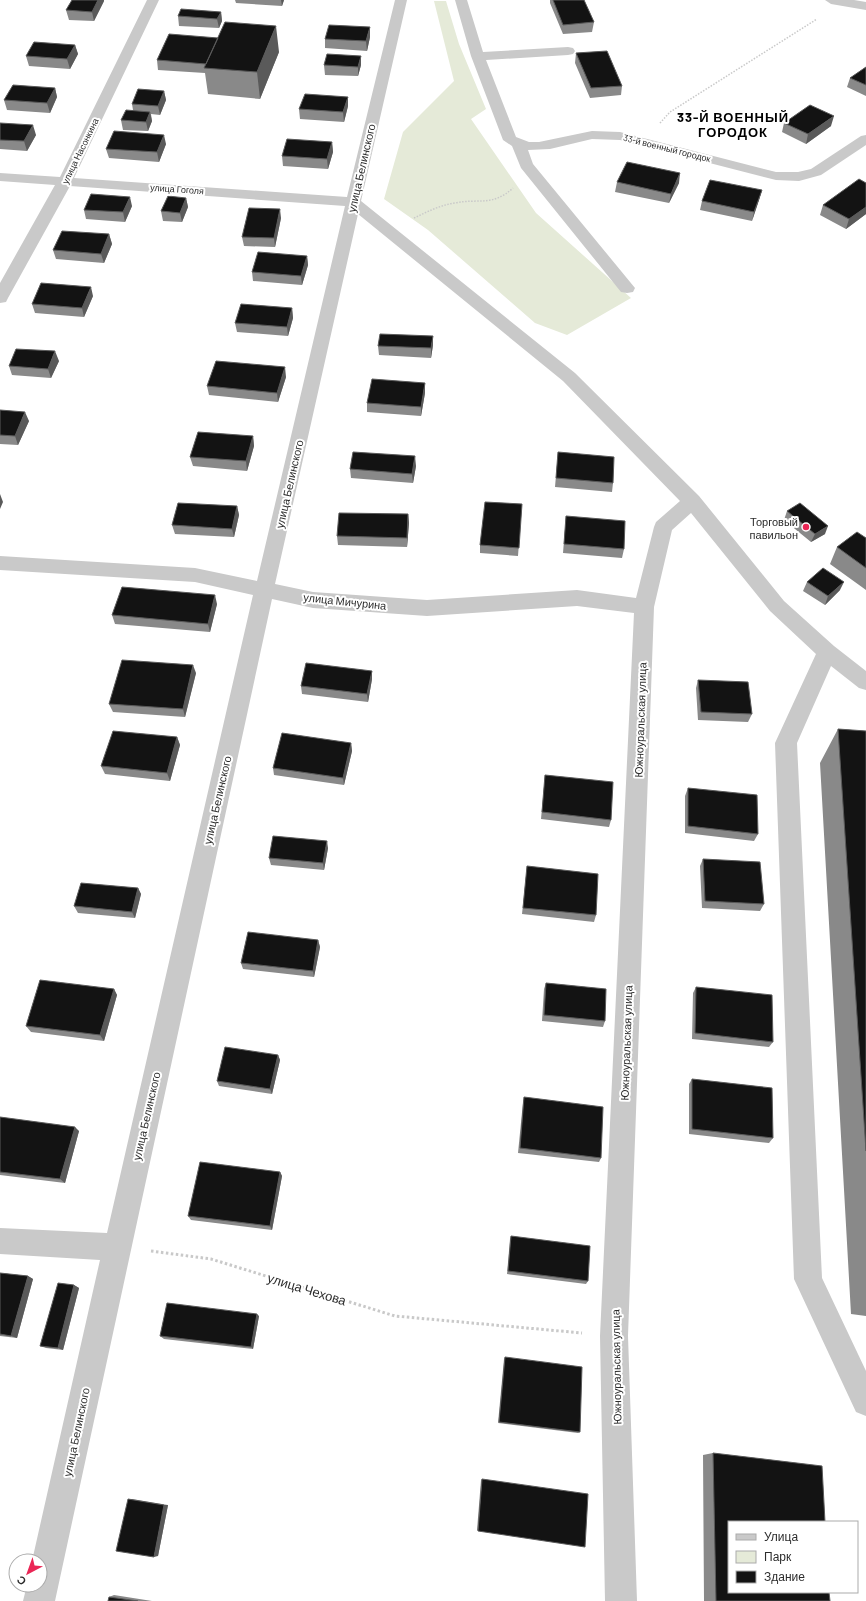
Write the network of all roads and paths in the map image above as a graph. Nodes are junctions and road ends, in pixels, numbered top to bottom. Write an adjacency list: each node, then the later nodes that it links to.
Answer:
1 (153, 0): 14 (street, улица Насонкина)
2 (401, 0): 15 (street, улица Белинского)
3 (461, 0): 8 (street)
4 (830, 0): 5 (street)
5 (844, 2): 6 (street); 10 (path)
6 (866, 6)
7 (568, 51): 8 (street)
8 (478, 56): 11 (street)
9 (866, 139): 10 (street, 33-й военный городок)
10 (642, 142): 11 (street, 33-й военный городок)
11 (520, 146): 12 (street)
12 (526, 165): 16 (path); 17 (street)
13 (0, 177): 14 (street, улица Гоголя)
14 (65, 181): 15 (street, улица Гоголя); 18 (street, улица Насонкина)
15 (353, 202): 16 (street); 21 (street, улица Белинского)
16 (384, 225): 19 (street)
17 (627, 288)
18 (0, 298)
19 (692, 501): 22 (street, Южноуральская улица); 23 (street)
20 (0, 563): 21 (street, улица Мичурина)
21 (265, 589): 22 (street, улица Мичурина); 26 (street, улица Белинского)
22 (644, 607): 27 (street, Южноуральская улица)
23 (827, 652): 24 (street); 28 (street)
24 (866, 682)
25 (0, 1240): 26 (street)
26 (116, 1247): 27 (path, улица Чехова); 29 (street, улица Белинского)
27 (614, 1336): 30 (street, Южноуральская улица)
28 (866, 1402)
29 (39, 1601)
30 (621, 1601)

